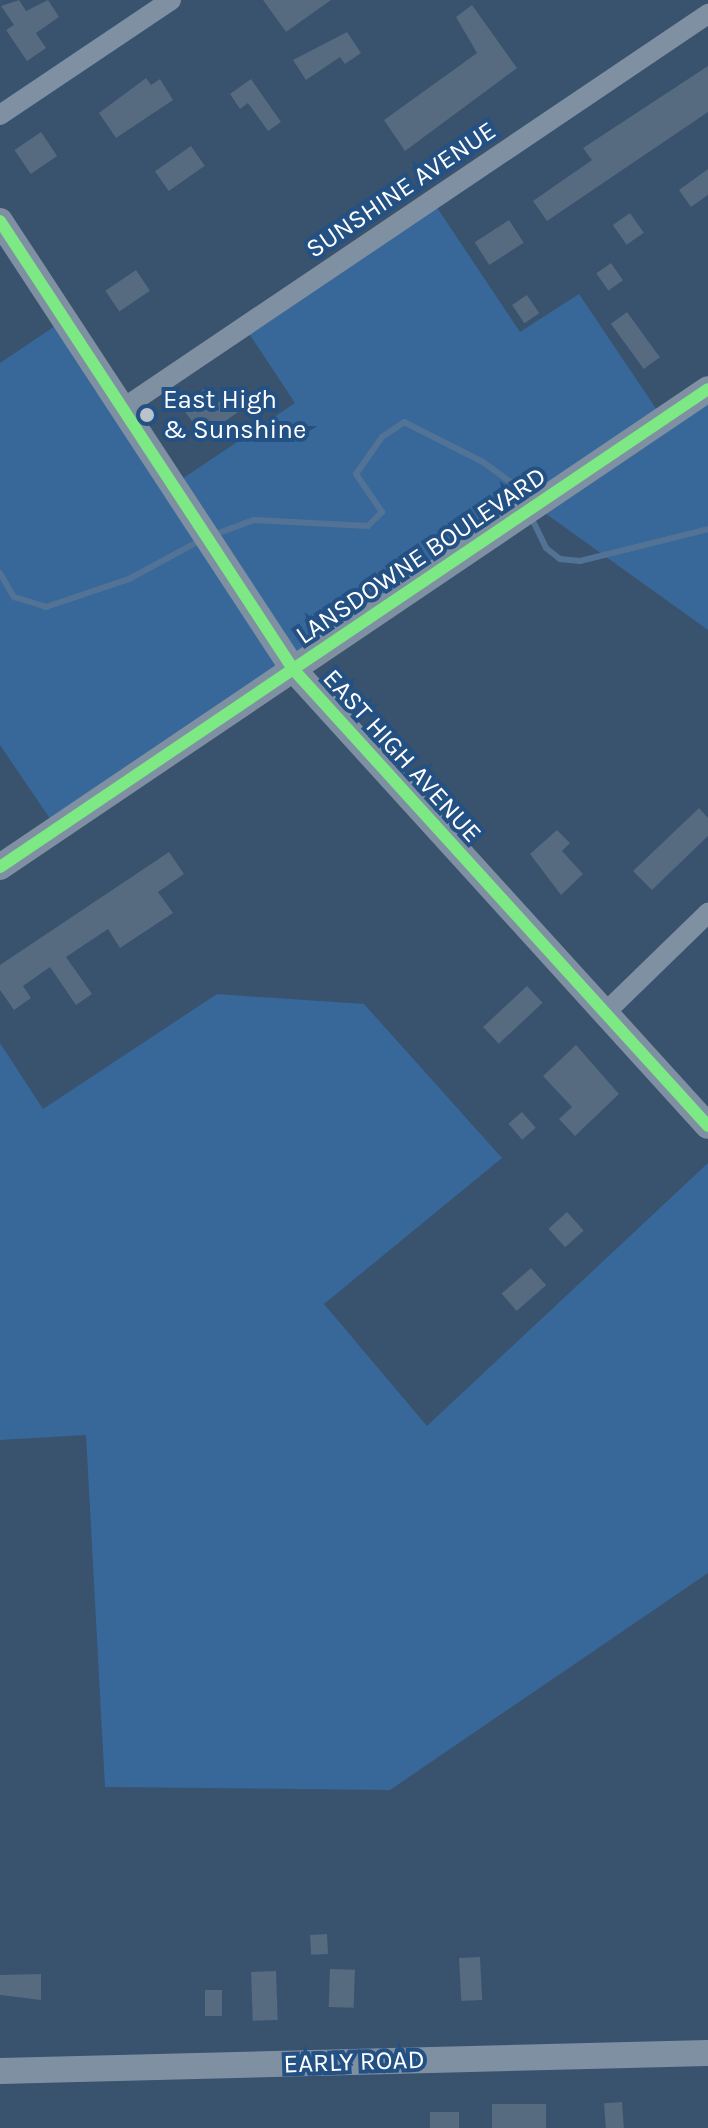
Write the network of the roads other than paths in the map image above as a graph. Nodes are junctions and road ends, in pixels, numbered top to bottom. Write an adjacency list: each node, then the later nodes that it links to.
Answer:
1 (171, 0): 3 (street)
2 (708, 14): 6 (street, SUNSHINE AVENUE)
3 (0, 115)
4 (0, 221): 6 (street, EAST HIGH AVENUE)
5 (708, 389): 7 (street, LANSDOWNE BOULEVARD)
6 (122, 409): 7 (street, EAST HIGH AVENUE)
7 (293, 669): 8 (street, LANSDOWNE BOULEVARD); 10 (street, EAST HIGH AVENUE)
8 (0, 867)
9 (708, 913): 10 (street)
10 (605, 1013): 11 (street, EAST HIGH AVENUE)
11 (708, 1126)
12 (708, 2053): 13 (street, EARLY ROAD)
13 (0, 2071)

